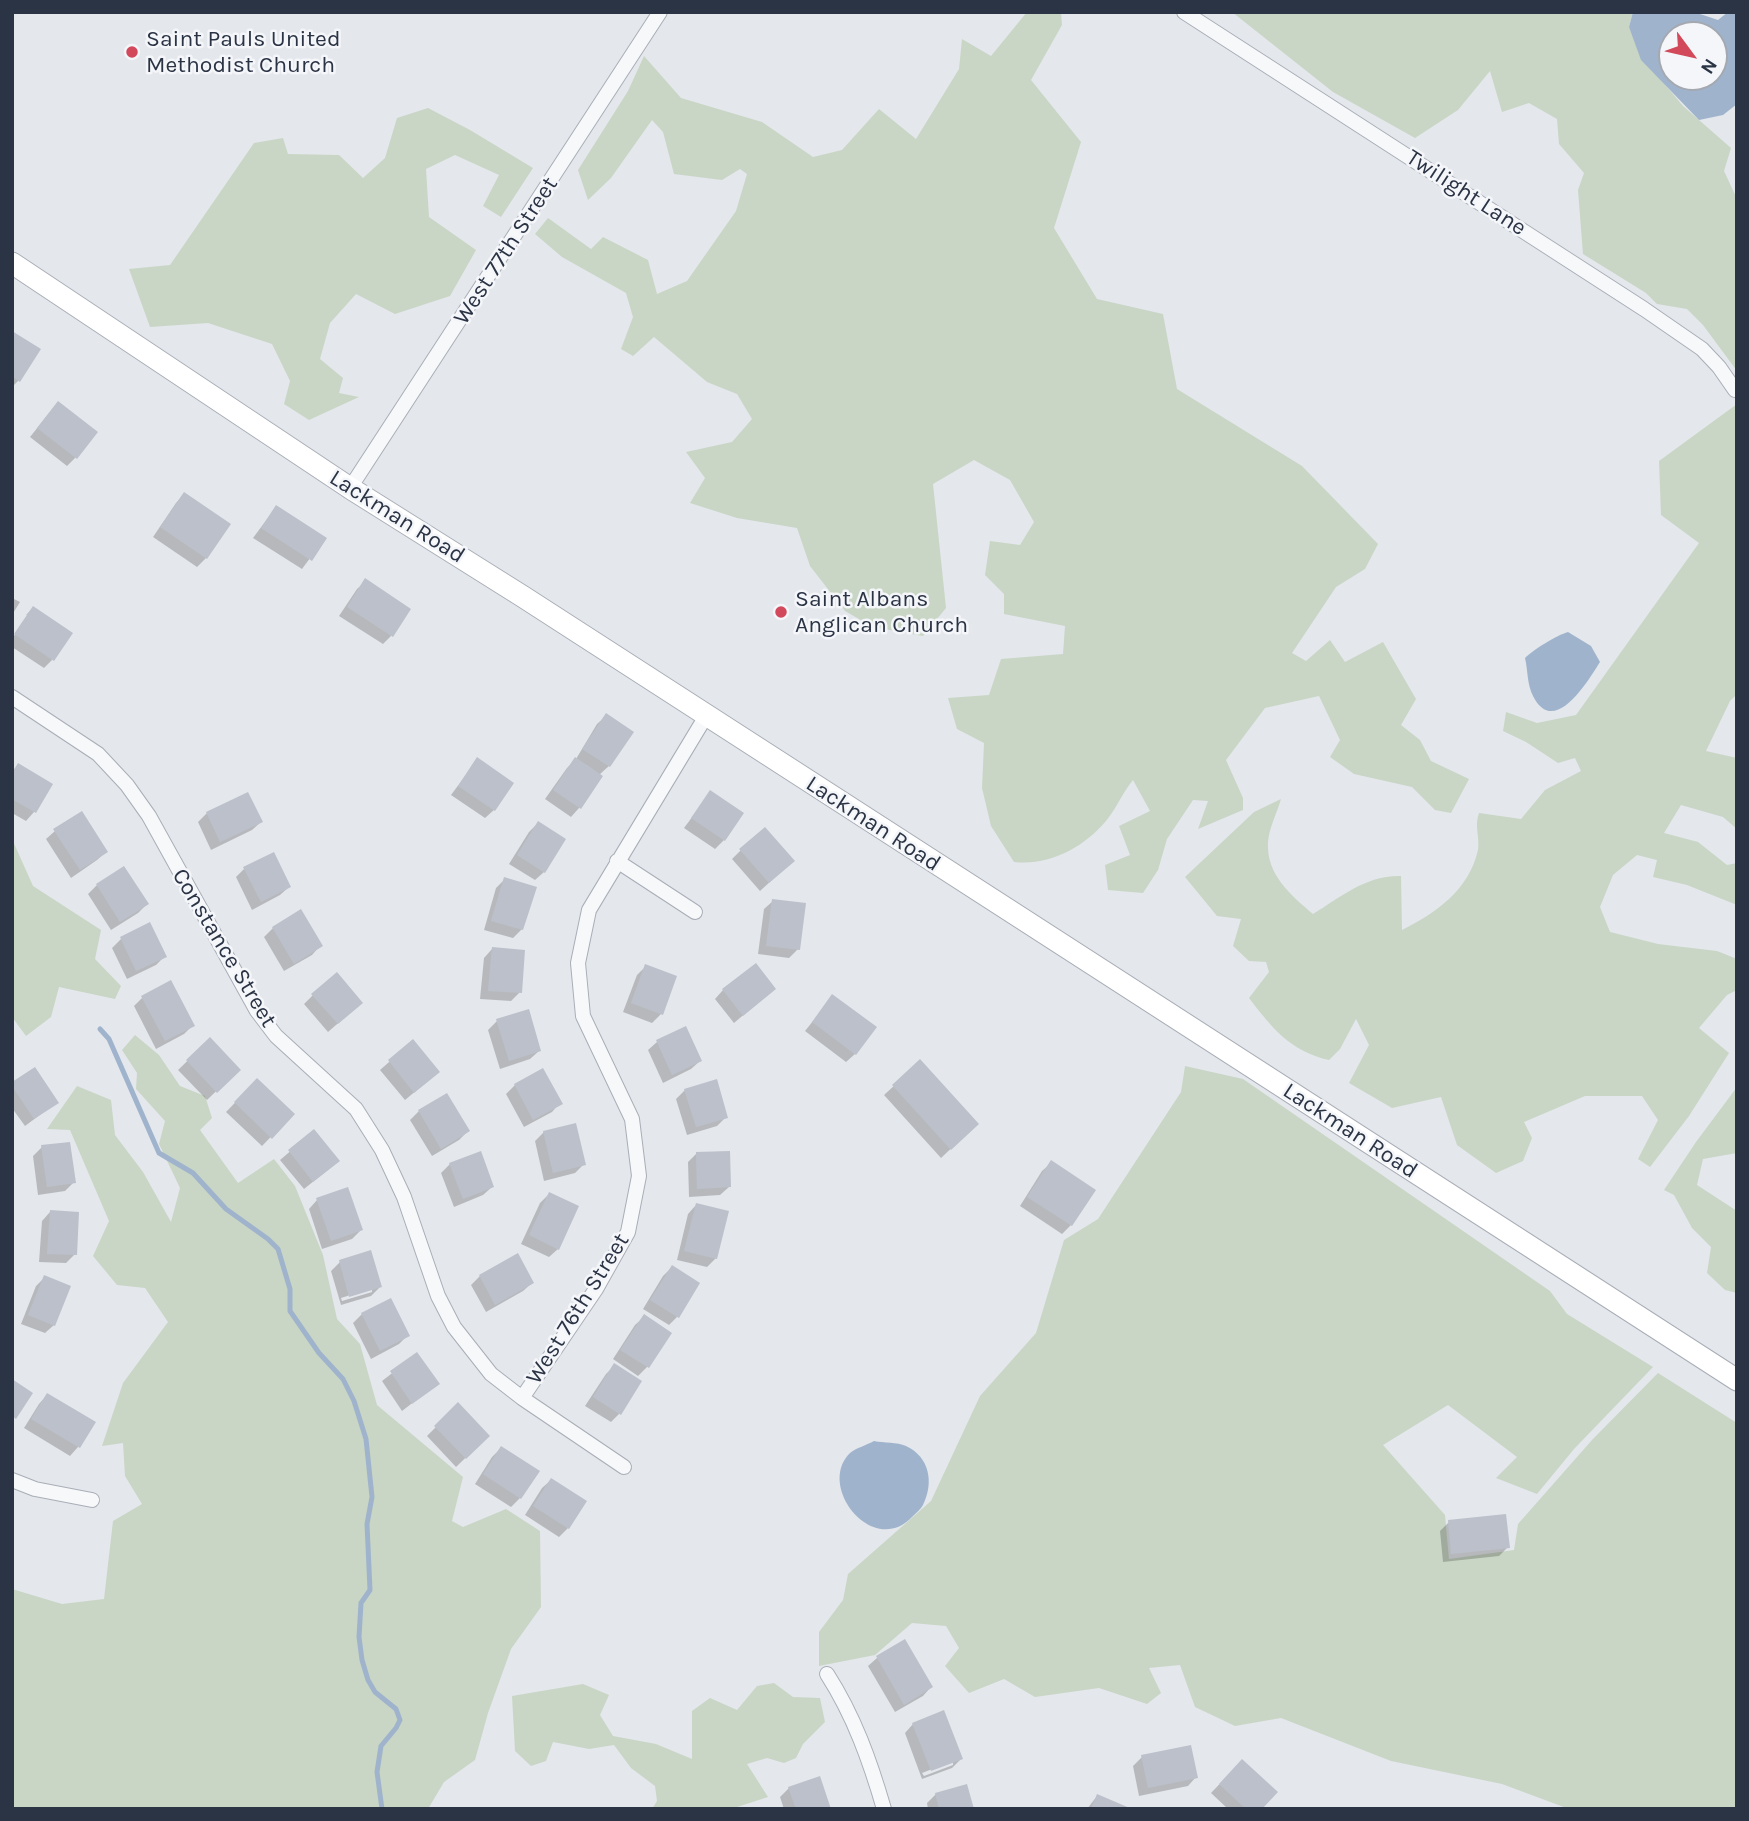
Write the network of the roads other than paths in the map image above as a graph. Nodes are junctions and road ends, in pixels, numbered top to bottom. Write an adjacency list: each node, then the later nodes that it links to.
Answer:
1 (660, 12): 5 (street, West 77th Street)
2 (1184, 12): 4 (street, Twilight Lane)
3 (12, 264): 5 (main road, Lackman Road)
4 (1735, 390)
5 (350, 488): 7 (main road, Lackman Road)
6 (12, 697): 11 (street, Constance Street)
7 (706, 716): 8 (street, West 76th Street); 10 (main road, Lackman Road)
8 (617, 861): 9 (street); 11 (street, West 76th Street)
9 (695, 912)
10 (1737, 1380)
11 (522, 1398): 12 (street, Constance Street)
12 (624, 1467)
13 (12, 1479): 14 (street)
14 (92, 1500)
15 (827, 1674): 16 (street)
16 (884, 1809)

